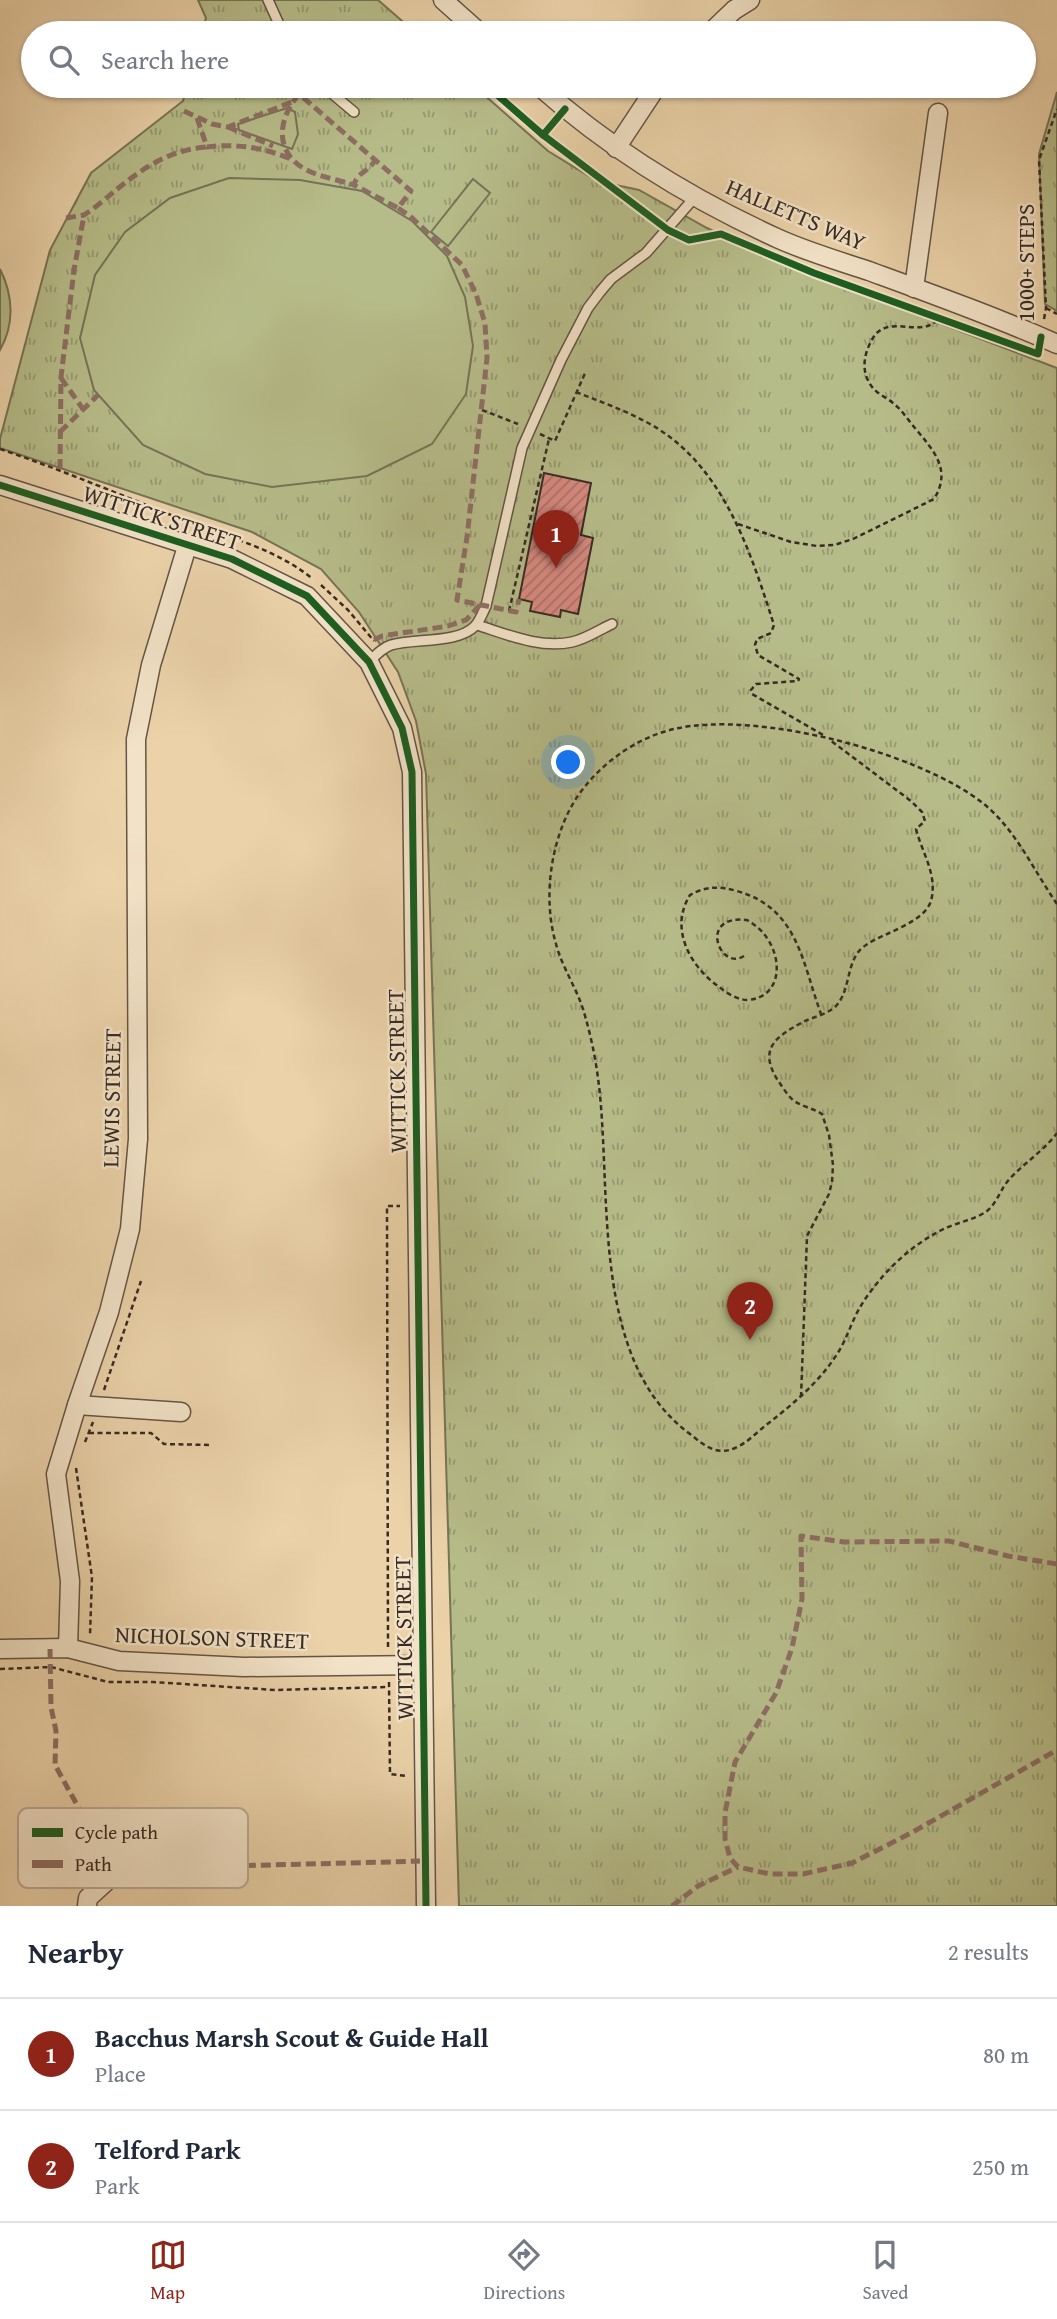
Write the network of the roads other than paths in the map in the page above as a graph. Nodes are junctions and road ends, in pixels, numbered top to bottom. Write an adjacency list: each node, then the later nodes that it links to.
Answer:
1 (268, 0): 4 (lane)
2 (443, 0): 5 (street)
3 (750, 0): 6 (street)
4 (278, 21)
5 (467, 21)
6 (723, 21)
7 (337, 98): 10 (lane)
8 (553, 98): 12 (street, HALLETTS WAY)
9 (649, 98): 12 (street)
10 (354, 112)
11 (938, 113): 14 (street)
12 (616, 148): 13 (street, HALLETTS WAY)
13 (695, 197): 14 (street, HALLETTS WAY); 19 (lane)
14 (914, 288): 15 (street, HALLETTS WAY)
15 (1049, 340)
16 (0, 485): 17 (street, WITTICK STREET)
17 (188, 543): 20 (street, WITTICK STREET); 21 (street, LEWIS STREET)
18 (612, 624): 19 (lane)
19 (477, 625): 20 (lane)
20 (369, 662): 25 (street, WITTICK STREET)
21 (77, 1405): 22 (street); 23 (street, LEWIS STREET)
22 (181, 1412)
23 (68, 1648): 24 (street, NICHOLSON STREET); 25 (street, NICHOLSON STREET)
24 (0, 1649)
25 (422, 1665): 28 (street, WITTICK STREET)
26 (99, 1888): 27 (street)
27 (88, 1906)
28 (426, 1906)

